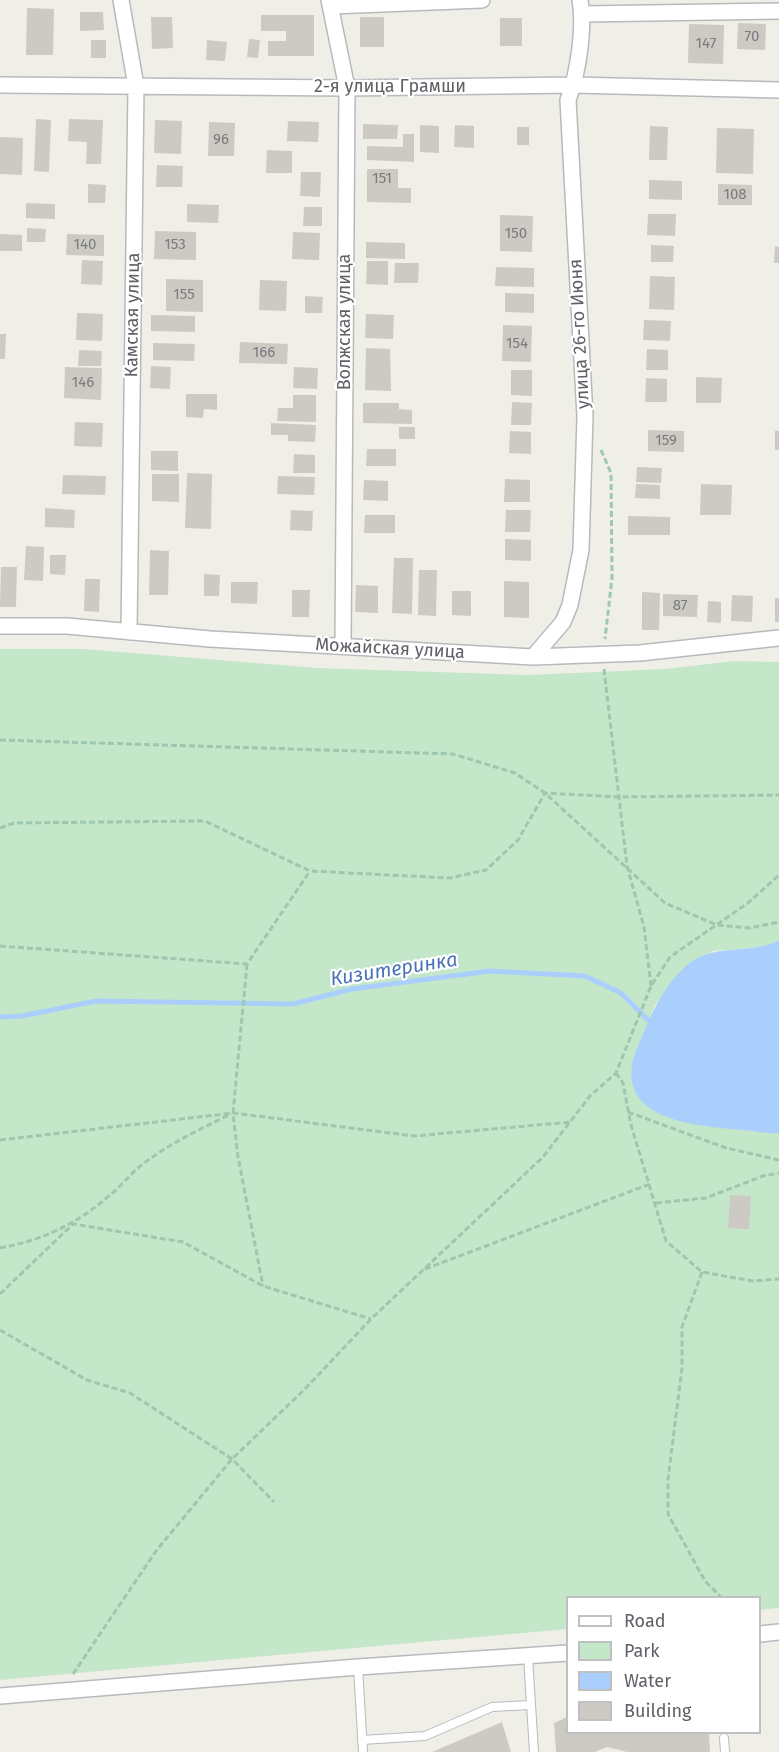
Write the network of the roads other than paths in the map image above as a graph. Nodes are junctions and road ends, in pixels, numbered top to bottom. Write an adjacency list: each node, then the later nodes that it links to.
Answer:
1 (122, 0): 8 (street, Камская улица)
2 (482, 0): 3 (street)
3 (330, 3): 9 (street, Волжская улица)
4 (581, 7): 5 (street); 7 (street, улица 26-го Июня)
5 (779, 11)
6 (0, 85): 8 (street, 2-я улица Грамши)
7 (574, 85): 9 (street, 2-я улица Грамши); 10 (street, 2-я улица Грамши); 15 (street, улица 26-го Июня)
8 (136, 86): 9 (street, 2-я улица Грамши); 12 (street, Камская улица)
9 (347, 88): 14 (street, Волжская улица)
10 (779, 90)
11 (0, 626): 12 (street, Можайская улица)
12 (129, 632): 14 (street, Можайская улица)
13 (779, 638): 15 (street, Можайская улица)
14 (343, 645): 15 (street, Можайская улица)
15 (532, 657)
16 (779, 1632): 17 (street)
17 (761, 1634)
18 (566, 1653): 19 (street)
19 (528, 1657): 20 (street); 22 (lane)
20 (358, 1667): 21 (street); 24 (lane)
21 (0, 1696)
22 (531, 1705): 24 (lane); 26 (lane)
23 (724, 1738): 27 (lane)
24 (362, 1740): 25 (lane)
25 (363, 1752)
26 (534, 1752)
27 (725, 1752)

